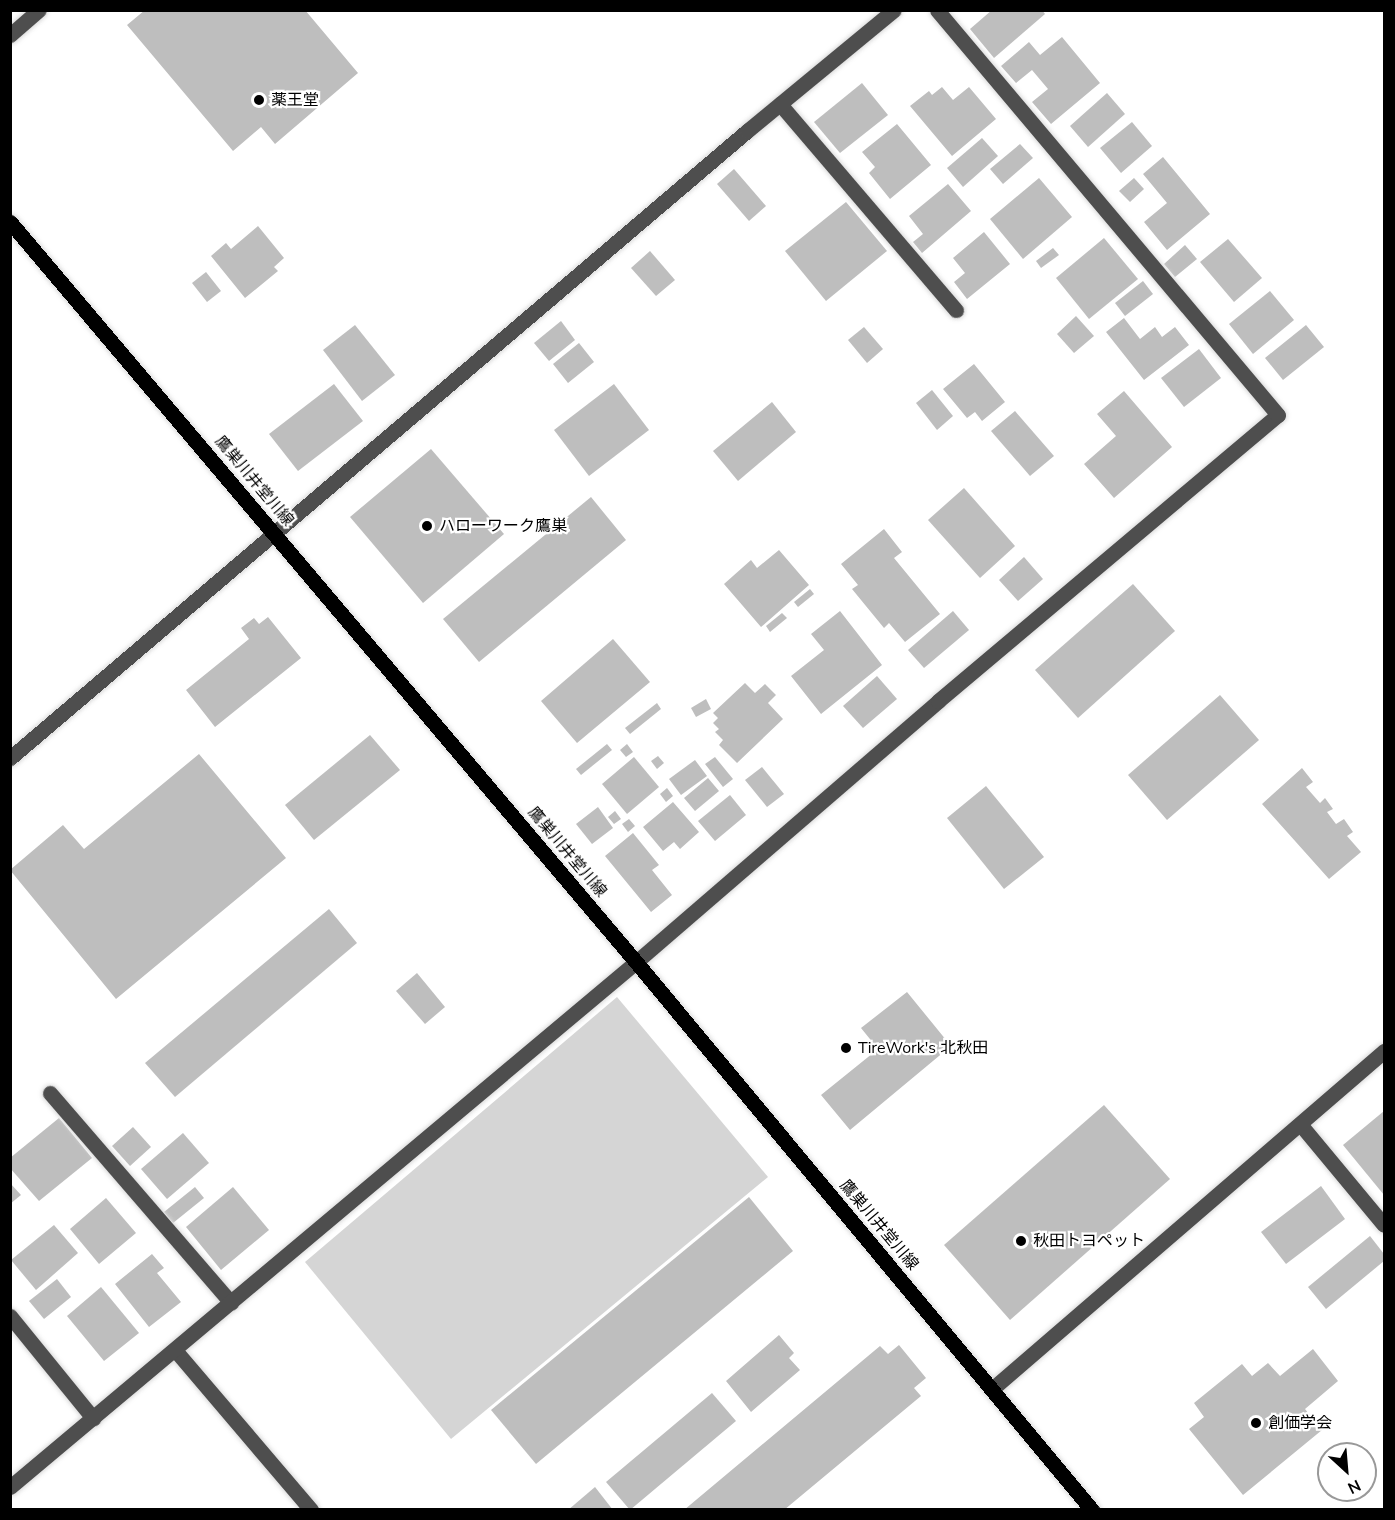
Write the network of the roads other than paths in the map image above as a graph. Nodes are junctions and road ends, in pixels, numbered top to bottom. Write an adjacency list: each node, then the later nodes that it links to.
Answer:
1 (39, 10): 4 (street)
2 (894, 10): 5 (street)
3 (937, 10): 10 (street)
4 (10, 34)
5 (780, 104): 7 (street); 8 (street)
6 (10, 222): 8 (main road, 鷹巣川井堂川線)
7 (956, 310)
8 (274, 533): 9 (street); 10 (main road, 鷹巣川井堂川線)
9 (10, 758)
10 (636, 962): 15 (street); 18 (main road, 鷹巣川井堂川線)
11 (1384, 1051): 13 (street)
12 (50, 1092): 15 (street)
13 (1300, 1124): 14 (street); 18 (street)
14 (1384, 1225)
15 (231, 1303): 17 (street)
16 (10, 1316): 19 (street)
17 (175, 1350): 19 (street); 21 (street)
18 (992, 1389): 22 (main road, 鷹巣川井堂川線)
19 (93, 1418): 20 (street)
20 (10, 1487)
21 (311, 1509)
22 (1092, 1509)

